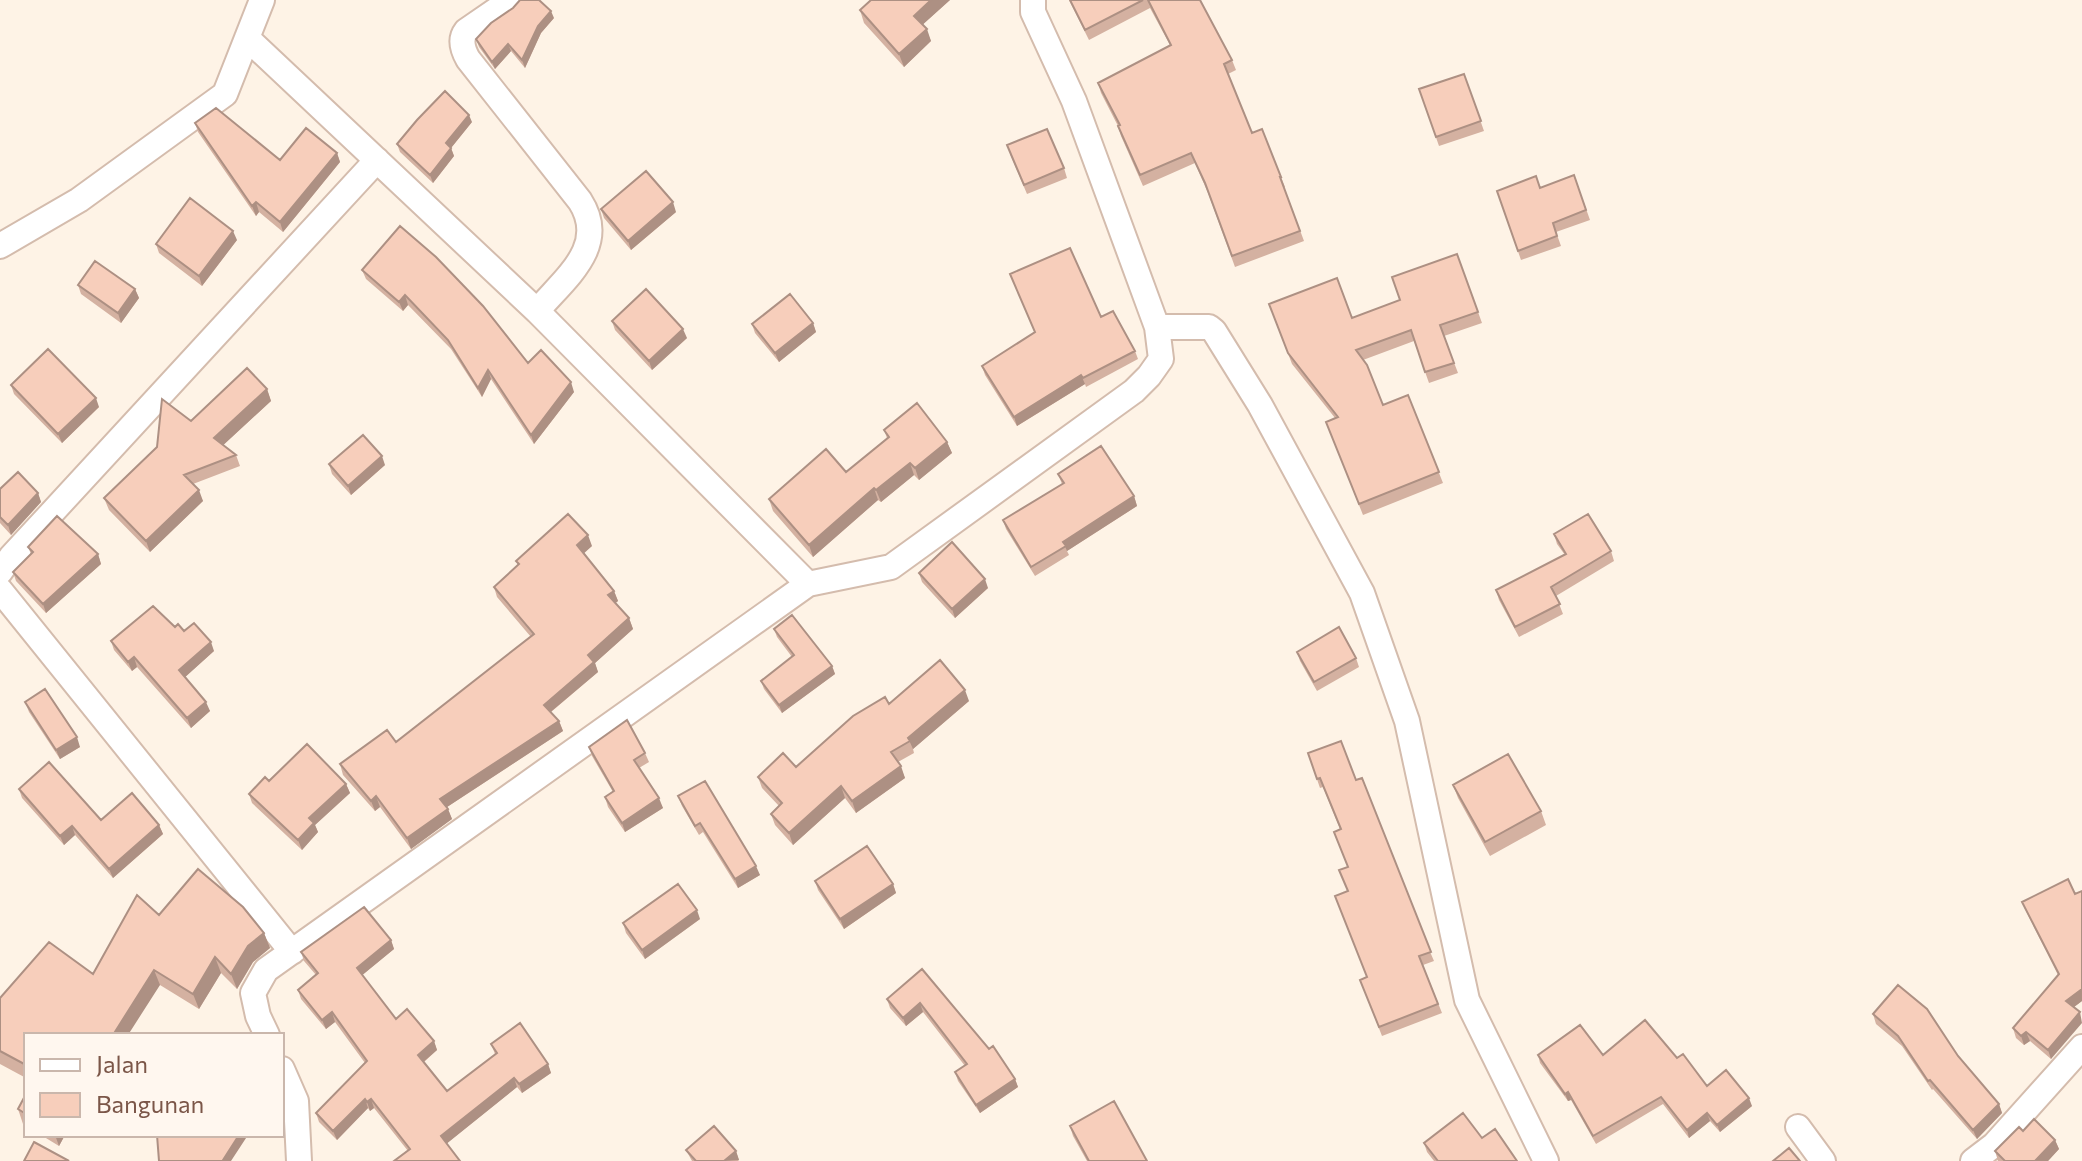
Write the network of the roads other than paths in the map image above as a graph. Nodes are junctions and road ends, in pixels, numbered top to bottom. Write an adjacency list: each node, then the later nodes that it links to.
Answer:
1 (262, 0): 4 (street)
2 (511, 0): 7 (street)
3 (1033, 0): 8 (street)
4 (247, 38): 5 (street); 6 (street)
5 (377, 160): 7 (street); 9 (street)
6 (0, 246)
7 (537, 311): 10 (street)
8 (1157, 327): 10 (street); 18 (street)
9 (0, 572)
10 (808, 584): 12 (street)
11 (0, 590): 12 (street)
12 (292, 952): 13 (street)
13 (266, 1033)
14 (2082, 1047): 20 (street)
15 (284, 1074): 17 (street)
16 (1798, 1127): 19 (street)
17 (299, 1161)
18 (1546, 1161)
19 (1823, 1161)
20 (1973, 1161)

